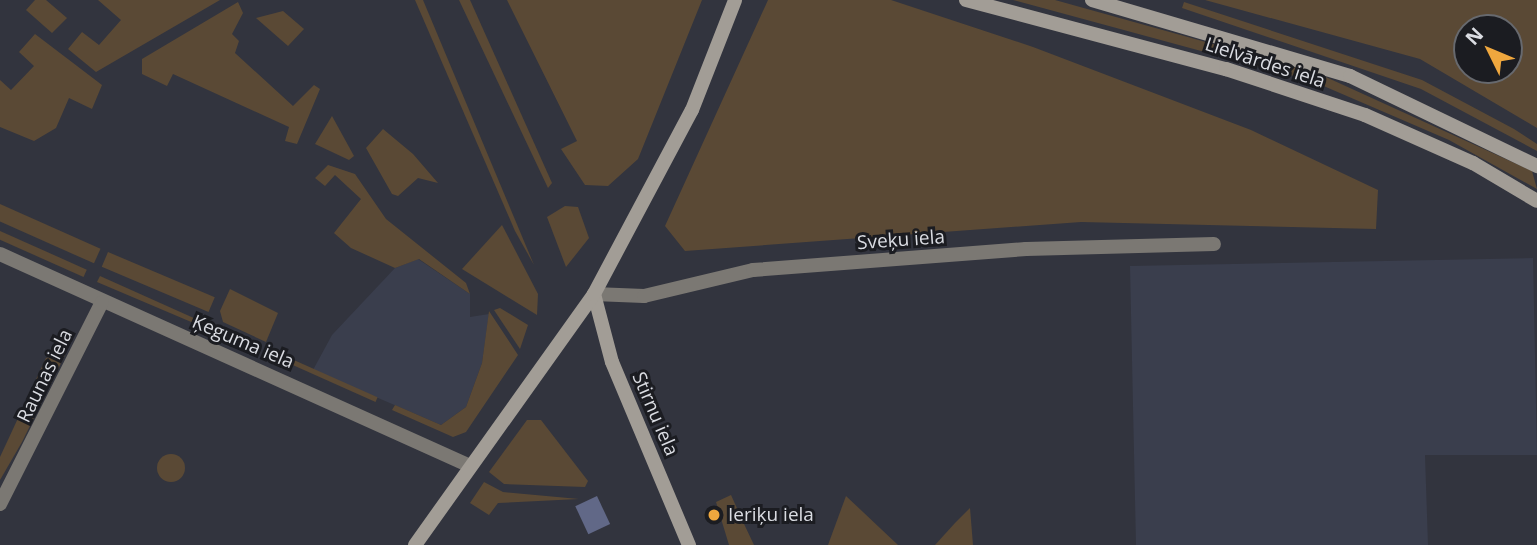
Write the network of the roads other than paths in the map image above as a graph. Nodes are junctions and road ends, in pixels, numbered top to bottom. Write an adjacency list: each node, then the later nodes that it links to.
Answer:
1 (735, 0): 8 (main road)
2 (967, 0): 5 (main road, Lielvārdes iela)
3 (1092, 0): 4 (main road, Lielvārdes iela)
4 (1537, 166)
5 (1537, 201)
6 (1214, 244): 8 (street, Sveķu iela)
7 (0, 254): 9 (street, Ķeguma iela)
8 (594, 294): 10 (main road); 13 (main road, Stirnu iela)
9 (102, 302): 10 (street, Ķeguma iela); 11 (street, Raunas iela)
10 (470, 466): 12 (main road)
11 (0, 504)
12 (415, 545)
13 (689, 545)

